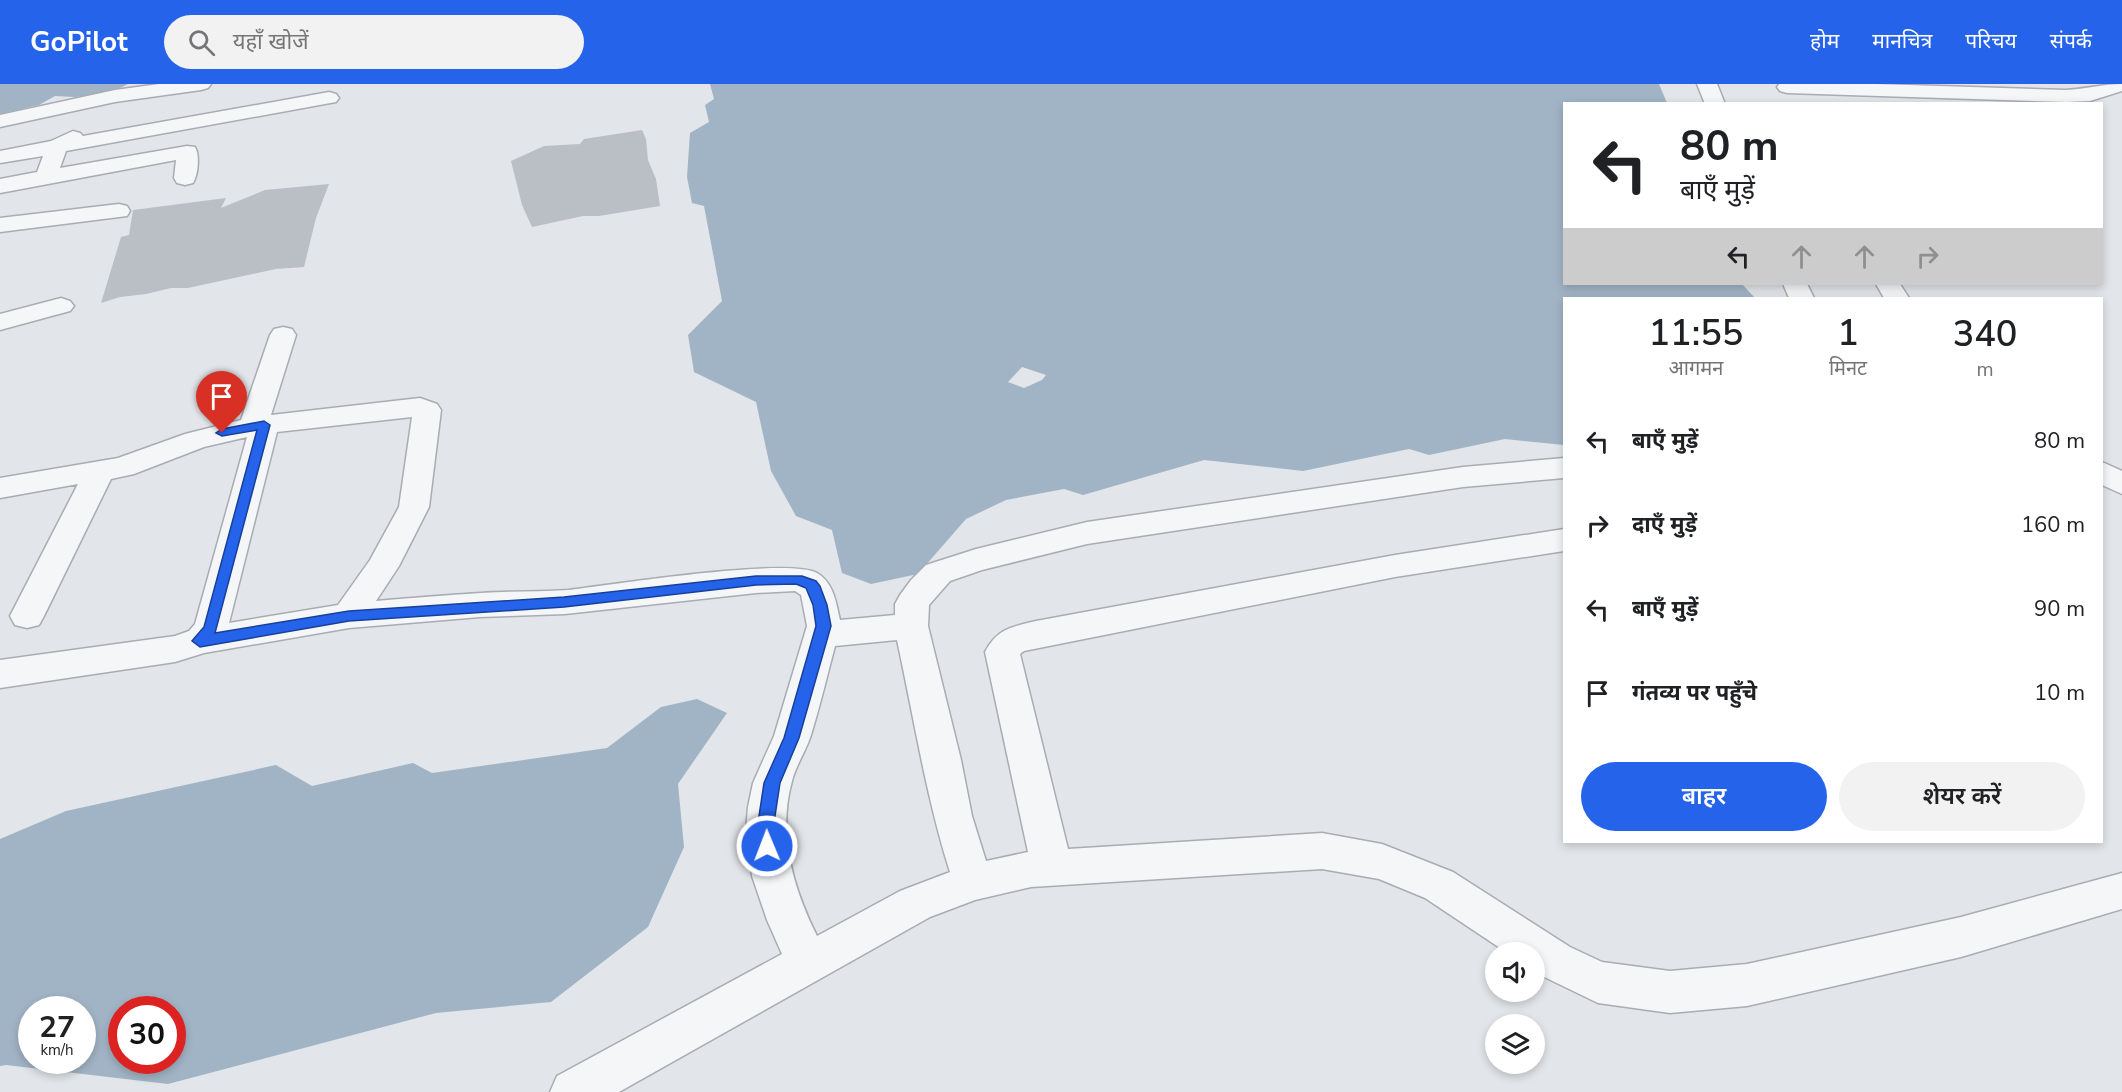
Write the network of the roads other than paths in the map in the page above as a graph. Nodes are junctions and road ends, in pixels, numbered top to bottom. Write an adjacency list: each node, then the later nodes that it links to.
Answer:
1 (152, 84): 9 (street)
2 (201, 84): 9 (street)
3 (306, 84): 9 (street)
4 (1707, 84): 8 (street)
5 (2114, 85): 6 (street)
6 (1789, 92)
7 (329, 98): 11 (street)
8 (1714, 102)
9 (131, 107): 10 (street); 11 (street)
10 (0, 122)
11 (57, 147): 12 (street); 13 (street)
12 (0, 157)
13 (46, 178): 14 (street); 15 (street)
14 (185, 178)
15 (0, 186)
16 (119, 211): 17 (street)
17 (0, 225)
18 (62, 306): 19 (street)
19 (0, 322)
20 (283, 335): 21 (street)
21 (258, 426): 23 (street); 29 (street); 32 (street)
22 (1563, 468): 31 (street)
23 (100, 471): 26 (street); 28 (street)
24 (2103, 473): 25 (street)
25 (2122, 484)
26 (0, 488)
27 (1563, 540): 34 (street)
28 (27, 616)
29 (349, 616): 30 (street); 32 (street)
30 (824, 626): 31 (street); 37 (street)
31 (911, 626): 35 (street)
32 (200, 641): 33 (street)
33 (0, 674)
34 (1052, 867): 35 (street); 36 (street)
35 (973, 882): 37 (street)
36 (2122, 891)
37 (808, 963): 38 (street)
38 (573, 1092)

